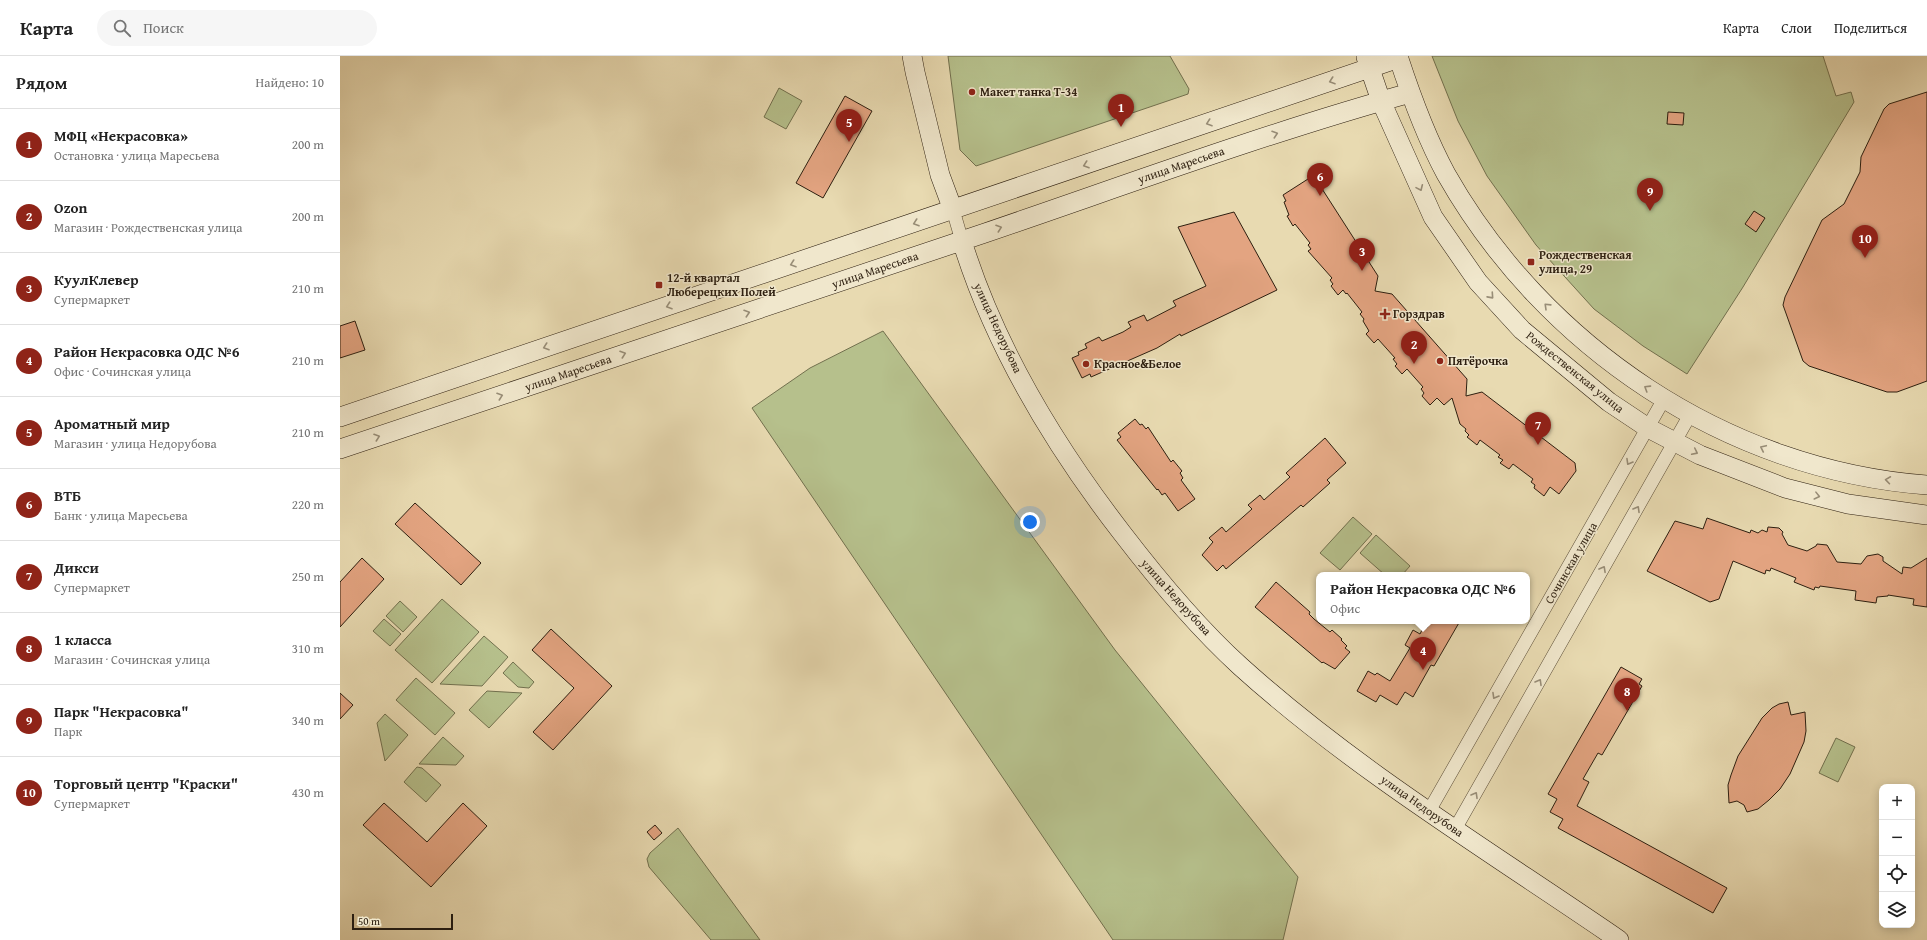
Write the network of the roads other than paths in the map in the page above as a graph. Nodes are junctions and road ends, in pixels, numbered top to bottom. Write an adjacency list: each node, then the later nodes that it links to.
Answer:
1 (912, 56): 8 (street, улица Недорубова)
2 (1398, 57): 3 (street); 4 (street)
3 (1367, 62): 5 (street, Рождественская улица); 8 (street, one-way to 8)
4 (1410, 93): 5 (street, улица Маресьева); 6 (street)
5 (1380, 101): 7 (street, Рождественская улица); 9 (street, улица Маресьева, one-way to 5)
6 (1435, 150): 7 (street); 10 (street, one-way to 6)
7 (1408, 160): 13 (street, Рождественская улица, one-way to 13)
8 (953, 210): 9 (street, улица Недорубова); 12 (street, one-way to 12)
9 (962, 241): 15 (street, улица Маресьева, one-way to 9); 18 (street, улица Недорубова)
10 (1664, 399): 11 (street); 13 (street, Сочинская улица)
11 (1691, 413): 14 (street); 16 (street, one-way to 11)
12 (340, 417)
13 (1648, 428): 14 (street, Рождественская улица); 18 (street, Сочинская улица, one-way to 18)
14 (1675, 442): 17 (street, Рождественская улица, one-way to 17); 19 (street, one-way to 14)
15 (340, 450)
16 (1927, 485)
17 (1927, 515)
18 (1429, 811): 19 (street, улица Недорубова)
19 (1455, 828): 20 (street, улица Недорубова)
20 (1619, 940)

